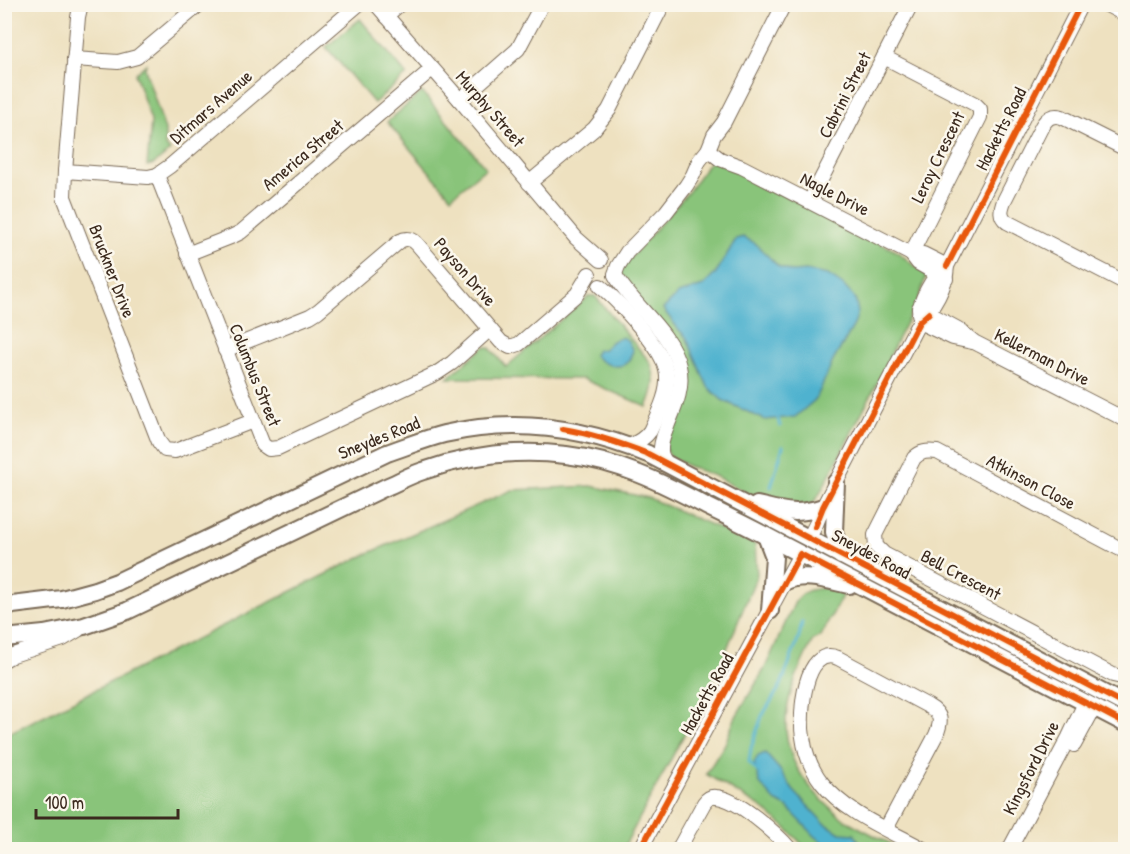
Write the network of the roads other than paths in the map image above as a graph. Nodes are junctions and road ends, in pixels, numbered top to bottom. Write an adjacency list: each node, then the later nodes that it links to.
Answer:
1 (81, 4): 15 (street, Bruckner Drive)
2 (200, 4): 15 (street)
3 (359, 4): 21 (street, Ditmars Avenue)
4 (376, 4): 13 (street, Murphy Street)
5 (400, 4): 13 (street)
6 (542, 4): 17 (street)
7 (663, 4): 22 (street)
8 (784, 4): 19 (street)
9 (911, 4): 14 (street, Cabrini Street)
10 (1081, 4): 29 (street, Hacketts Road)
11 (1105, 4): 12 (street)
12 (1125, 15)
13 (386, 16): 16 (street, Murphy Street)
14 (884, 57): 23 (street, Cabrini Street); 27 (street, Leroy Crescent)
15 (74, 59): 20 (street, Bruckner Drive)
16 (432, 69): 17 (street, Murphy Street); 26 (street, America Street)
17 (460, 100): 22 (street, Murphy Street)
18 (1125, 149): 32 (street)
19 (712, 151): 23 (street, Nagle Drive); 25 (street)
20 (64, 171): 21 (street); 37 (street, Bruckner Drive)
21 (157, 175): 26 (street, Columbus Street)
22 (529, 183): 24 (street, Murphy Street)
23 (810, 201): 27 (street, Nagle Drive)
24 (576, 238): 28 (street, Murphy Street); 31 (street, Murphy Street)
25 (627, 252): 28 (street); 30 (street)
26 (188, 254): 35 (street, Columbus Street)
27 (911, 254): 29 (street, Nagle Drive)
28 (603, 260): 30 (street); 31 (street)
29 (943, 273): 33 (street, Hacketts Road)
30 (615, 274): 31 (street); 40 (street)
31 (594, 279): 34 (street, Payson Drive); 38 (street, Murphy Street)
32 (1125, 283)
33 (922, 314): 36 (street, Kellerman Drive); 41 (street, Hacketts Road)
34 (490, 329): 35 (street, Payson Drive); 37 (street, Columbus Street)
35 (225, 350): 37 (street, Columbus Street)
36 (1125, 420)
37 (253, 421)
38 (629, 446): 40 (main road, Sneydes Road); 51 (main road, Sneydes Road)
39 (919, 453): 46 (street, Atkinson Close); 56 (street, Bell Crescent)
40 (667, 464): 42 (main road, Sneydes Road)
41 (837, 482): 43 (street, Hacketts Road); 48 (main road)
42 (733, 499): 43 (main road); 45 (main road, Sneydes Road)
43 (823, 507): 45 (street, Hacketts Road)
44 (766, 536): 47 (main road, Sneydes Road); 52 (main road); 53 (main road, Sneydes Road)
45 (809, 538): 47 (main road); 48 (main road, Sneydes Road)
46 (1125, 552)
47 (800, 554): 49 (street, Hacketts Road); 50 (main road, Sneydes Road)
48 (841, 556): 57 (main road, Sneydes Road)
49 (786, 581): 50 (main road); 52 (street, Hacketts Road)
50 (867, 589): 58 (main road, Sneydes Road)
51 (4, 606)
52 (770, 611): 62 (street, Hacketts Road)
53 (84, 626): 54 (main road, Sneydes Road); 55 (street)
54 (4, 638)
55 (4, 660)
56 (1125, 678)
57 (1097, 690): 58 (main road); 59 (main road, Sneydes Road)
58 (1090, 705): 60 (main road, Sneydes Road); 66 (street, Kingsford Drive); 67 (street, Kingsford Drive)
59 (1125, 705)
60 (1125, 724)
61 (886, 829): 61 (street); 65 (street)
62 (640, 849)
63 (678, 849): 64 (street)
64 (791, 849)
65 (925, 849)
66 (1009, 849)
67 (1019, 849)

